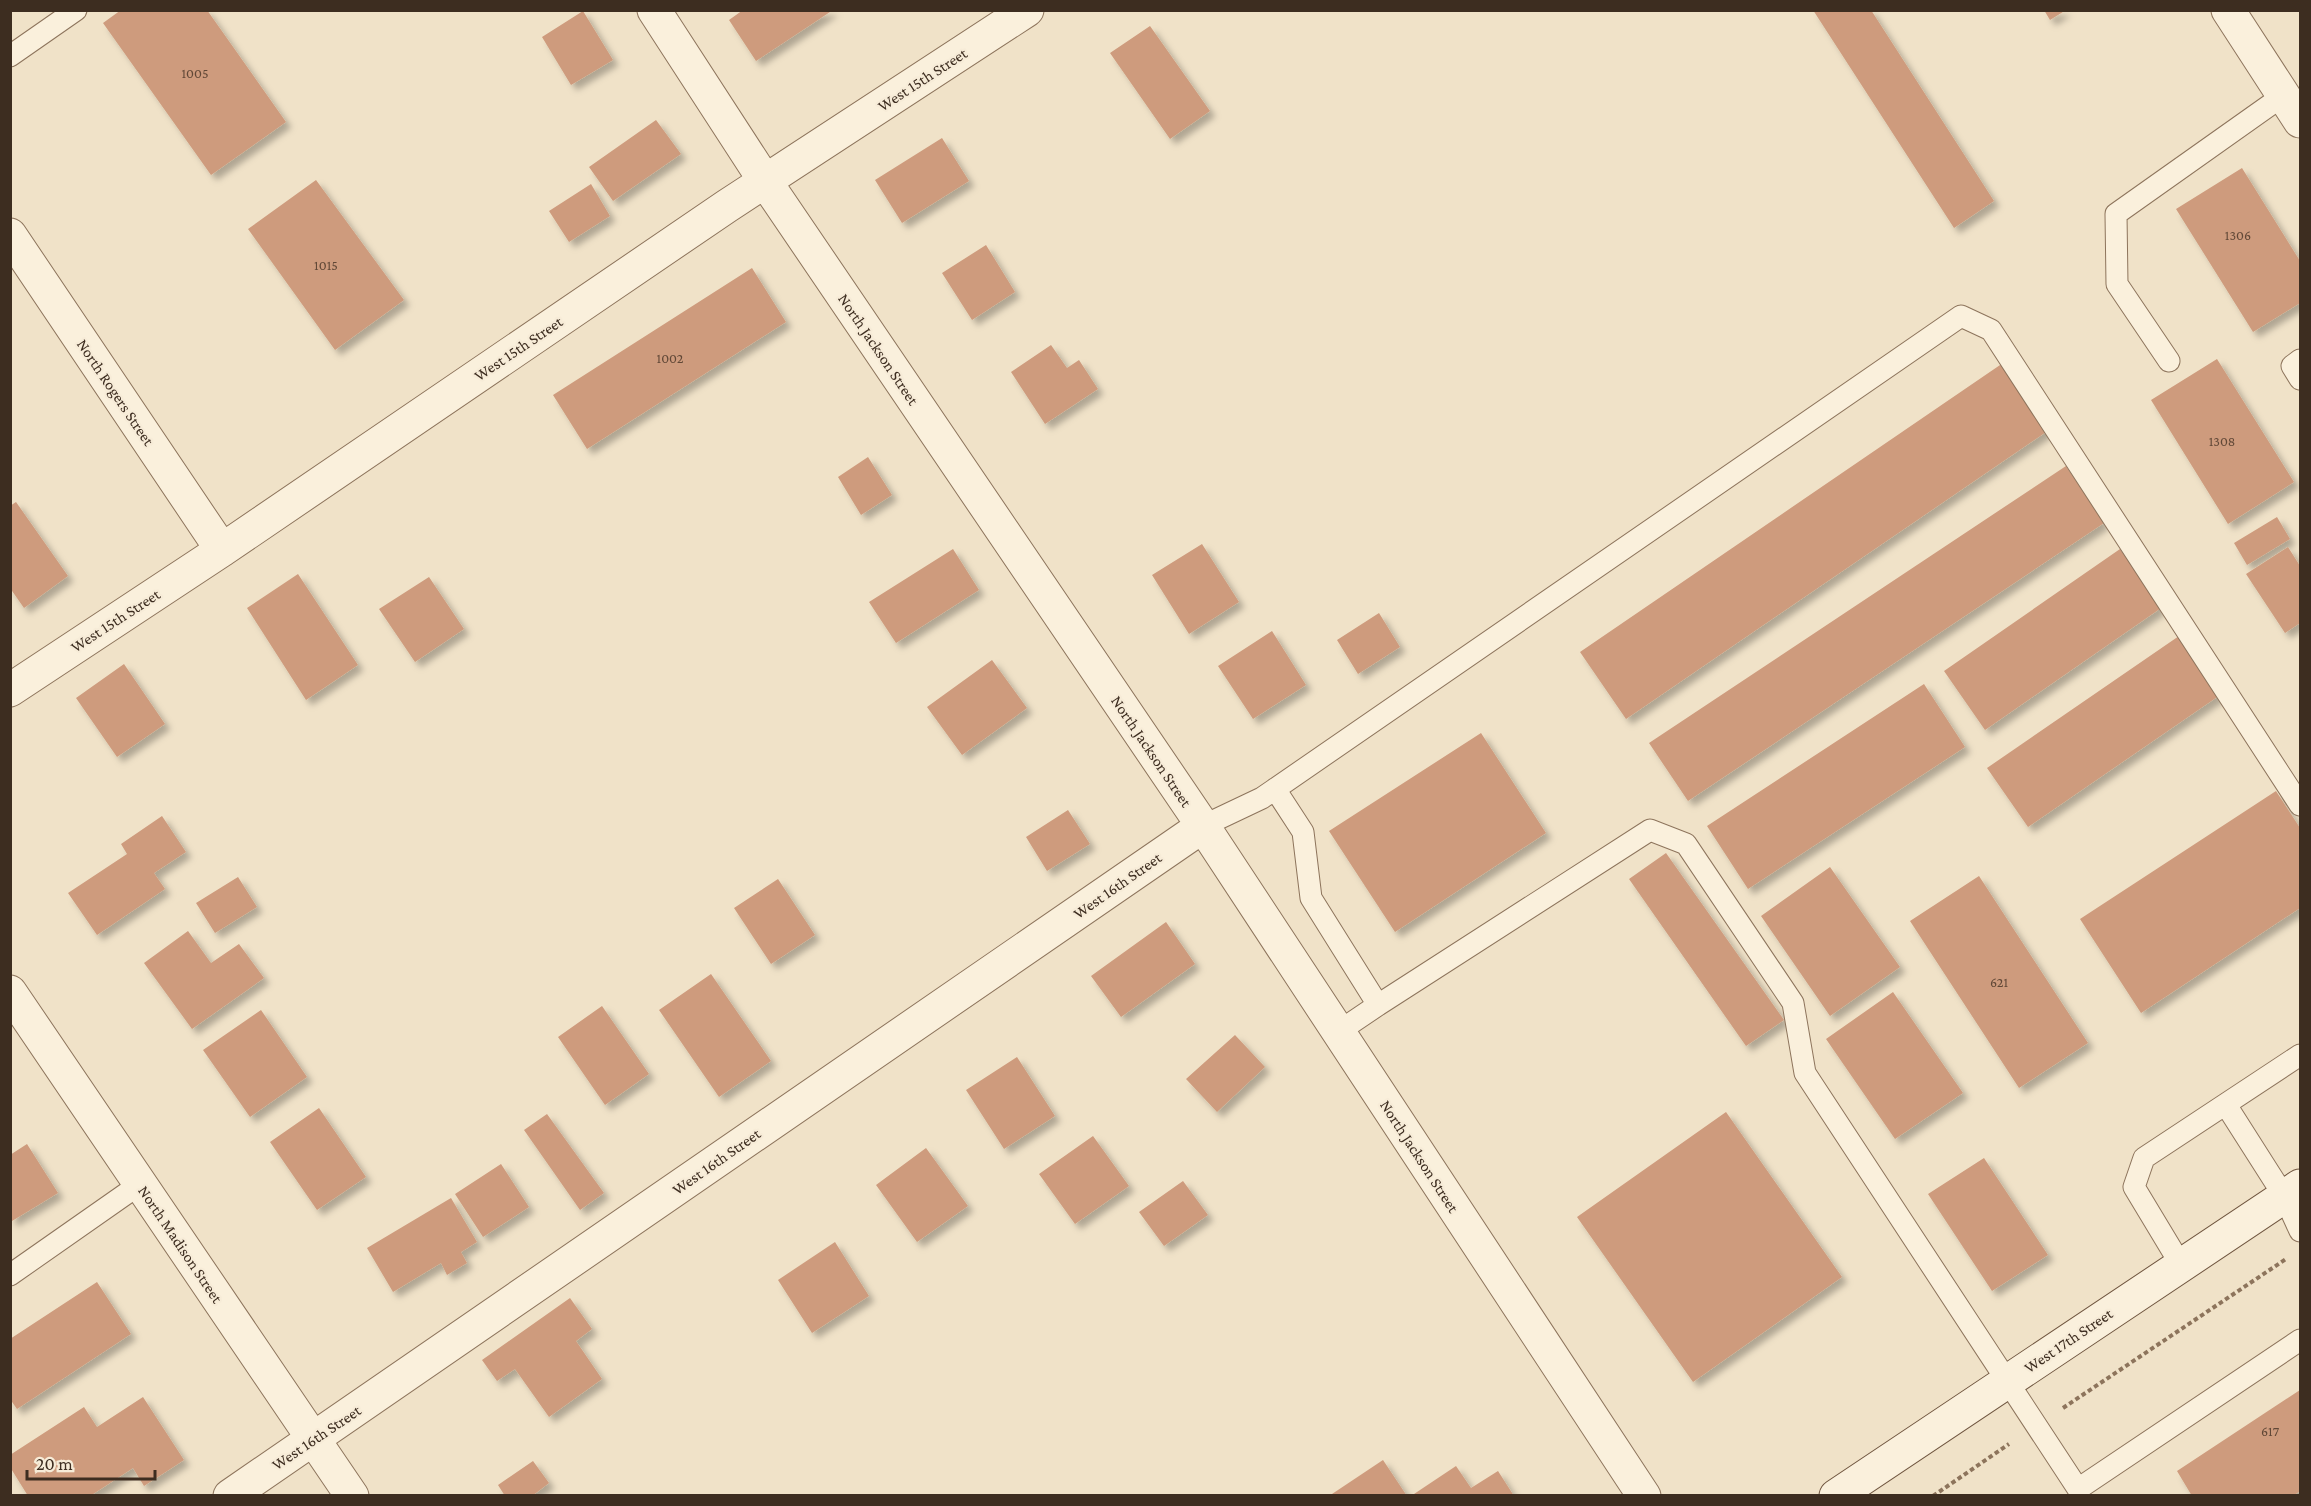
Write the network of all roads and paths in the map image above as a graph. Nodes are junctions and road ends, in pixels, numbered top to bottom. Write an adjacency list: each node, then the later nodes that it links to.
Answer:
1 (76, 10): 5 (lane)
2 (654, 10): 7 (street, North Jackson Street)
3 (1027, 10): 7 (street, West 15th Street)
4 (2228, 10): 6 (street)
5 (10, 56)
6 (2292, 108): 9 (lane)
7 (765, 181): 12 (street, West 15th Street); 16 (street, North Jackson Street)
8 (10, 235): 12 (street, North Rogers Street)
9 (2169, 360)
10 (2301, 360): 11 (lane)
11 (2301, 379)
12 (222, 550): 13 (street, West 15th Street)
13 (10, 690)
14 (1275, 789): 15 (lane); 16 (lane); 18 (lane)
15 (2301, 805)
16 (1203, 826): 19 (street, North Jackson Street); 31 (street, West 16th Street)
17 (10, 992): 22 (street, North Madison Street)
18 (1378, 1005): 19 (lane); 29 (lane)
19 (1338, 1032): 34 (street, North Jackson Street)
20 (2301, 1056): 21 (lane)
21 (2226, 1104): 23 (lane); 26 (lane)
22 (140, 1184): 27 (lane); 31 (street, North Madison Street)
23 (2292, 1191): 24 (lane); 26 (street, West 17th Street)
24 (2301, 1232)
25 (2291, 1256): 30 (path)
26 (2181, 1265): 29 (street, West 17th Street)
27 (10, 1275)
28 (2301, 1340): 30 (lane)
29 (2006, 1381): 30 (lane); 35 (street, West 17th Street)
30 (2036, 1426): 36 (path)
31 (313, 1439): 32 (street, West 16th Street); 33 (street, North Madison Street)
32 (230, 1496)
33 (352, 1496)
34 (1644, 1496)
35 (1836, 1496)
36 (1933, 1496)

